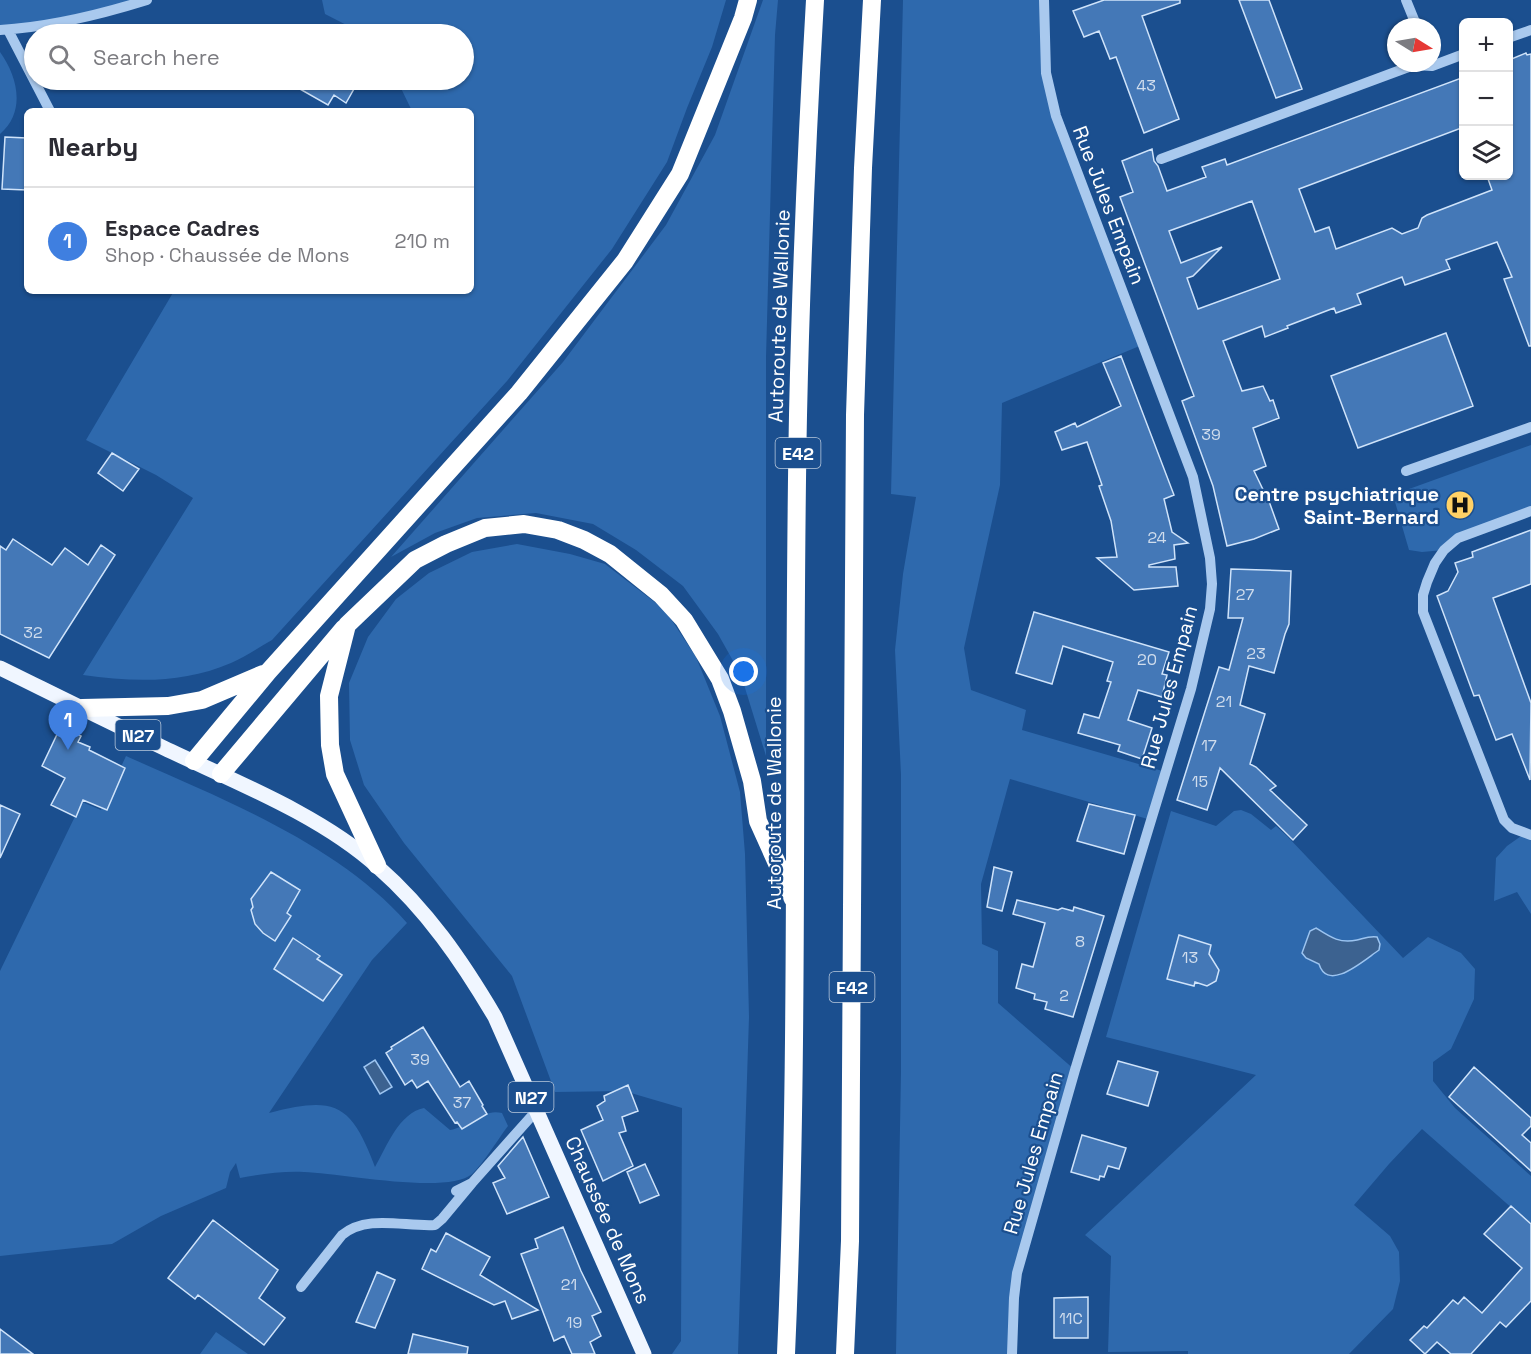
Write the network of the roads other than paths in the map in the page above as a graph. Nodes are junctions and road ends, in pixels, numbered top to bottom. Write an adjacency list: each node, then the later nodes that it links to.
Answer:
1 (147, 0): 8 (street)
2 (748, 0): 25 (highway)
3 (815, 0): 31 (highway, Autoroute de Wallonie / E42)
4 (872, 0): 38 (highway, E42)
5 (1044, 0): 39 (street, Rue Jules Empain)
6 (1406, 0): 7 (street)
7 (1413, 18)
8 (50, 24)
9 (24, 28): 10 (street)
10 (4, 30): 15 (street)
11 (1531, 30): 12 (street)
12 (1513, 37)
13 (1459, 56): 14 (street)
14 (1441, 61)
15 (24, 65)
16 (1395, 72): 19 (street)
17 (38, 90): 18 (street)
18 (48, 108)
19 (1161, 159)
20 (1531, 427): 21 (street)
21 (1406, 471)
22 (1531, 511): 29 (street)
23 (347, 625): 28 (highway); 30 (highway); 31 (highway)
24 (0, 668): 26 (main road, N27)
25 (268, 672): 26 (highway); 27 (highway)
26 (82, 708): 27 (main road, N27)
27 (194, 761): 28 (main road, N27)
28 (221, 774): 30 (main road, N27)
29 (1531, 835)
30 (376, 865): 32 (main road, Chaussée de Mons / N27)
31 (796, 906): 37 (highway, Autoroute de Wallonie / E42)
32 (537, 1110): 33 (street); 36 (main road, Chaussée de Mons / N27)
33 (472, 1183): 34 (street); 35 (street)
34 (456, 1191)
35 (301, 1287)
36 (644, 1354)
37 (786, 1354)
38 (846, 1354)
39 (1012, 1354)

